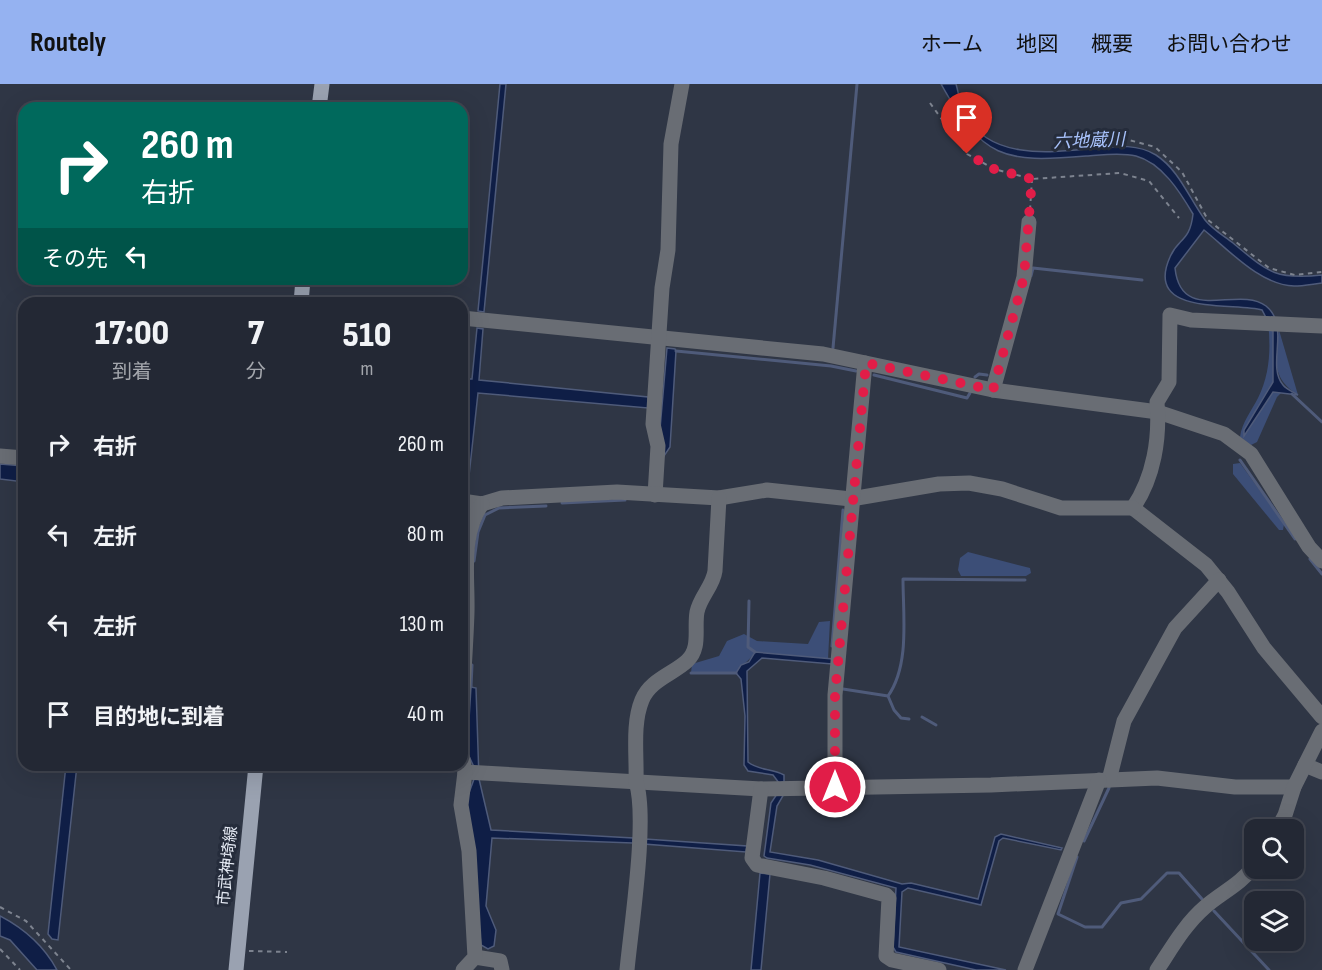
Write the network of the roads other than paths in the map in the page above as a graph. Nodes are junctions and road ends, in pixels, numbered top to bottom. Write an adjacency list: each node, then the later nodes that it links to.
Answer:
1 (322, 84): 3 (main road)
2 (682, 84): 7 (street)
3 (320, 102)
4 (1029, 222): 9 (street)
5 (468, 319): 7 (street)
6 (1322, 326): 10 (street)
7 (659, 338): 8 (street); 13 (street)
8 (866, 363): 9 (street); 15 (street)
9 (993, 390): 10 (street)
10 (1158, 412): 18 (street); 20 (street)
11 (0, 456): 12 (street)
12 (18, 458)
13 (655, 495): 14 (street); 17 (street)
14 (719, 498): 15 (street); 30 (street)
15 (851, 499): 18 (street); 31 (street)
16 (468, 502): 17 (street)
17 (482, 504): 19 (street)
18 (1133, 508): 21 (street)
19 (468, 541)
20 (1322, 561)
21 (1219, 580): 22 (street); 29 (street)
22 (1322, 717)
23 (1322, 730): 25 (street)
24 (468, 764): 28 (street)
25 (1305, 765): 27 (street); 32 (street)
26 (255, 771): 38 (main road, 市武神埼線)
27 (1322, 772)
28 (473, 773): 30 (street); 36 (street)
29 (1104, 780): 31 (street); 32 (street); 37 (street)
30 (636, 782): 33 (street); 41 (street)
31 (835, 787): 33 (street)
32 (1294, 787): 34 (street)
33 (761, 789): 42 (street)
34 (1284, 819)
35 (1244, 877): 43 (street)
36 (476, 957): 39 (street); 40 (street)
37 (1029, 969)
38 (236, 970)
39 (463, 970)
40 (502, 970)
41 (627, 970)
42 (939, 970)
43 (1157, 970)

